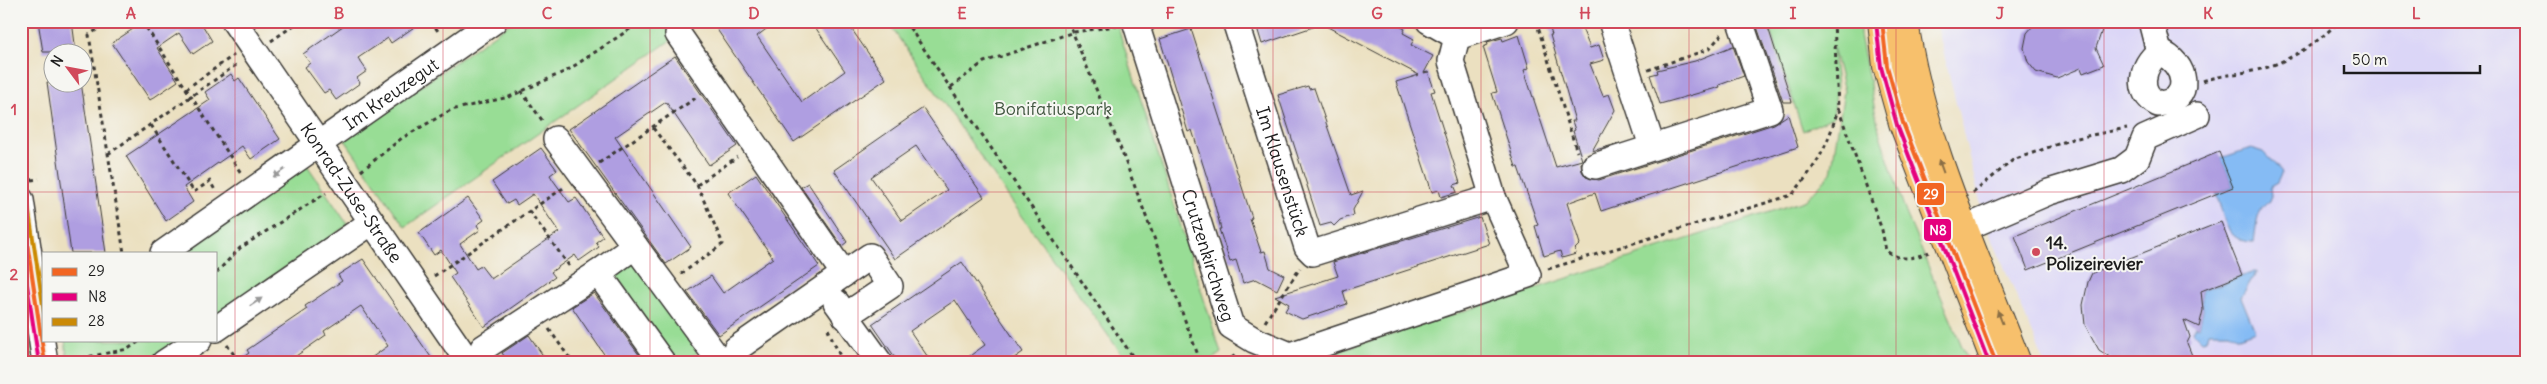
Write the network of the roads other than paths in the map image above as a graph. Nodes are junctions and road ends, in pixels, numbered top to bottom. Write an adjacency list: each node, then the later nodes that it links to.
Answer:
1 (234, 21): 17 (street, Konrad-Zuse-Straße)
2 (494, 21): 17 (street, Im Kreuzegut)
3 (1234, 21): 21 (street, Im Klausenstück)
4 (1429, 21): 13 (street)
5 (1506, 21): 13 (street)
6 (1610, 21): 18 (street)
7 (1882, 21): 39 (main road)
8 (1904, 21): 23 (main road, one-way to 8)
9 (2151, 21): 14 (street)
10 (1140, 22): 21 (street, Crutzenkirchweg)
11 (1733, 25): 18 (street)
12 (678, 34): 27 (street)
13 (1457, 36): 21 (street)
14 (2159, 52)
15 (2197, 115): 23 (street)
16 (556, 139): 24 (street)
17 (319, 145): 22 (street, Konrad-Zuse-Straße); 25 (street, Im Kreuzegut, one-way to 25)
18 (1652, 146): 19 (street)
19 (1586, 159)
20 (26, 190): 29 (street)
21 (1493, 197)
22 (372, 222): 30 (street, one-way to 22); 33 (street, Konrad-Zuse-Straße)
23 (1965, 228): 40 (main road, one-way to 23)
24 (635, 246): 26 (street); 34 (street)
25 (164, 252)
26 (590, 278): 33 (street); 37 (street)
27 (835, 281): 28 (street); 28 (street); 34 (street)
28 (845, 316): 38 (street)
29 (41, 322)
30 (218, 328)
31 (48, 342): 35 (street)
32 (196, 342): 36 (street)
33 (476, 355)
34 (729, 359)
35 (54, 362)
36 (164, 363)
37 (663, 363)
38 (880, 363)
39 (1996, 363)
40 (2017, 363)

